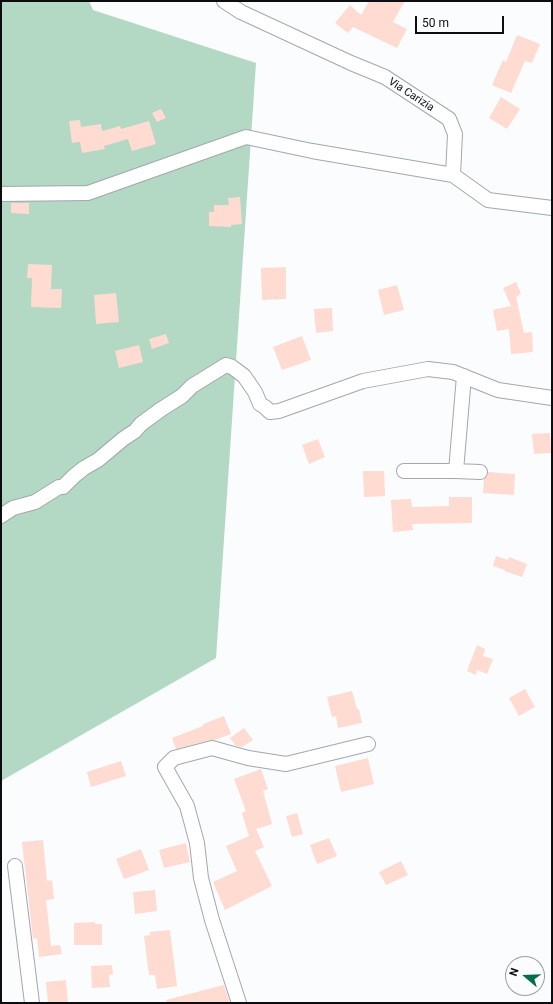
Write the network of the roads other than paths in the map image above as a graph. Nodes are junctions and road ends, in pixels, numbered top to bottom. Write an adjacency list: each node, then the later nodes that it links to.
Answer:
1 (224, 1): 2 (street, Via Carizia)
2 (453, 175): 3 (street); 4 (street)
3 (1, 194)
4 (552, 208)
5 (464, 376): 6 (street); 8 (street); 10 (street)
6 (552, 398)
7 (404, 471): 8 (street)
8 (456, 471): 9 (street)
9 (480, 472)
10 (1, 516)
11 (368, 744): 14 (street)
12 (15, 866): 13 (street)
13 (32, 1003)
14 (239, 1003)

